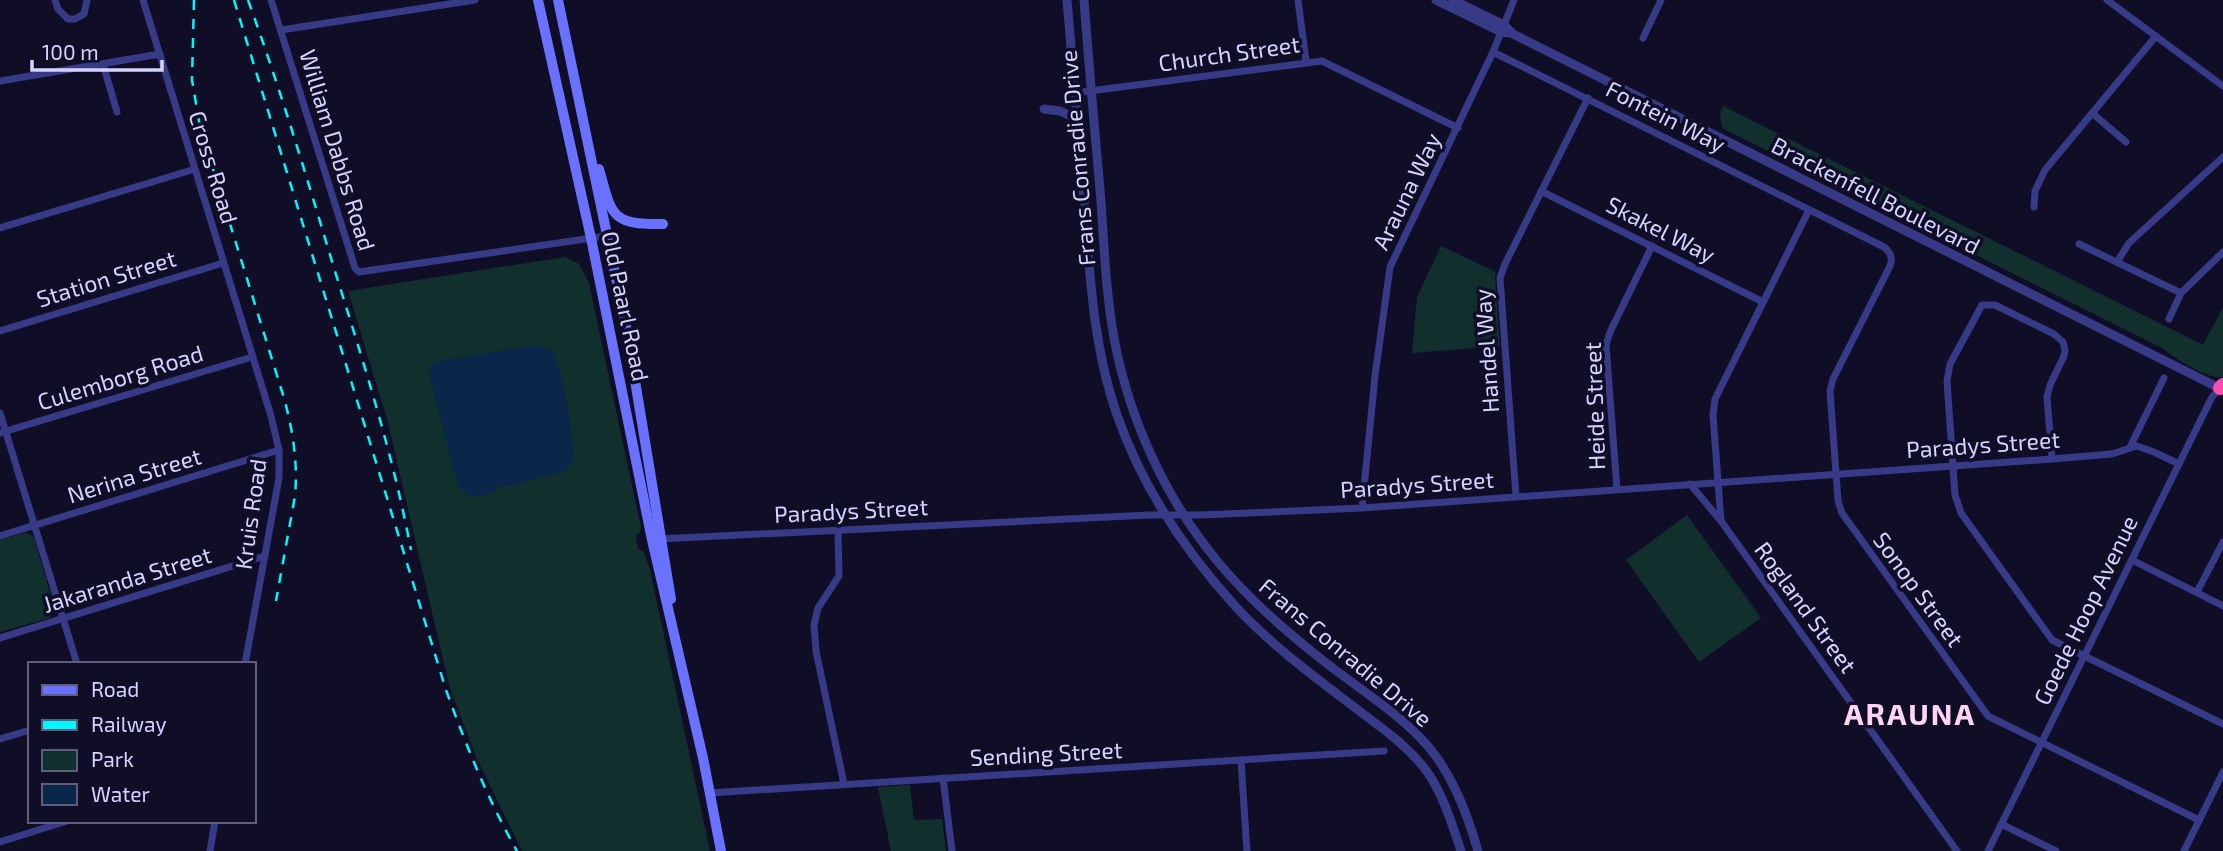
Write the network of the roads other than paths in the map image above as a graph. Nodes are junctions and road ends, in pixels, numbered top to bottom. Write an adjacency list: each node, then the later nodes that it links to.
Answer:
1 (55, 0): 2 (street)
2 (87, 0)
3 (143, 0): 23 (street, Cross Road)
4 (271, 0): 19 (street, William Dabbs Road)
5 (475, 0): 19 (street)
6 (538, 0): 46 (main road, Old Paarl Road)
7 (558, 0): 36 (main road, Old Paarl Road)
8 (1067, 0): 29 (street, Frans Conradie Drive)
9 (1084, 0): 28 (street, Frans Conradie Drive)
10 (1298, 0): 24 (street)
11 (1436, 0): 18 (street, Brackenfell Boulevard)
12 (1453, 0): 18 (street, Brackenfell Boulevard)
13 (1514, 0): 18 (street, Arauna Way)
14 (1661, 0): 21 (street)
15 (2107, 0): 17 (street)
16 (2123, 0): 17 (street)
17 (2117, 7): 20 (street)
18 (1502, 28): 22 (street, Arauna Way); 59 (street, Brackenfell Boulevard)
19 (281, 30): 46 (street, William Dabbs Road)
20 (2156, 36): 27 (street); 33 (street)
21 (1643, 38)
22 (1493, 52): 30 (street, Fontein Way); 35 (street, Arauna Way)
23 (160, 54): 25 (street); 39 (street, Cross Road)
24 (1306, 61): 28 (street, Church Street); 35 (street, Church Street)
25 (103, 64): 26 (street); 32 (street)
26 (0, 81)
27 (2223, 86)
28 (1091, 91): 29 (street, Church Street); 73 (street, Frans Conradie Drive)
29 (1074, 93): 34 (street, Frans Conradie Drive)
30 (1588, 98): 40 (street, Handel Way); 42 (street, Fontein Way)
31 (1044, 109): 34 (street)
32 (117, 112)
33 (2092, 113): 37 (street); 41 (street)
34 (1077, 119): 74 (street, Frans Conradie Drive)
35 (1458, 128): 72 (street, Arauna Way)
36 (586, 137): 43 (main road); 45 (main road, Old Paarl Road)
37 (2126, 142)
38 (2223, 157): 51 (street)
39 (195, 169): 44 (street); 52 (street, Cross Road)
40 (1541, 191): 48 (street, Skakel Way); 71 (street, Handel Way)
41 (2034, 207)
42 (1809, 210): 50 (street, Fontein Way); 54 (street)
43 (663, 223)
44 (0, 228)
45 (606, 236): 46 (street, William Dabbs Road); 79 (main road, Old Paarl Road)
46 (591, 238): 79 (main road, Old Paarl Road)
47 (2079, 244): 51 (street)
48 (1652, 246): 54 (street, Skakel Way); 70 (street, Heide Street)
49 (2223, 252): 53 (street)
50 (1892, 257): 67 (street, Sonop Street)
51 (2118, 262): 53 (street)
52 (223, 263): 56 (street, Station Street); 57 (street, Kruis Road)
53 (2181, 293): 55 (street)
54 (1762, 302): 68 (street)
55 (2169, 319)
56 (0, 331)
57 (252, 357): 61 (street, Culemborg Road); 63 (street, Kruis Road)
58 (2164, 378): 62 (street)
59 (2222, 388): 65 (street, Goede Hoop Avenue)
60 (0, 413): 61 (street)
61 (3, 433): 76 (street)
62 (2130, 447): 64 (street, Paradys Street); 65 (street, Paradys Street)
63 (279, 450): 76 (street, Nerina Street); 81 (street, Kruis Road)
64 (2052, 459): 66 (street, Paradys Street); 66 (street)
65 (2179, 464): 82 (street, Goede Hoop Avenue)
66 (1953, 465): 67 (street, Paradys Street); 87 (street)
67 (1835, 474): 68 (street, Paradys Street); 93 (street, Sonop Street)
68 (1718, 482): 69 (street, Paradys Street); 75 (street)
69 (1690, 484): 70 (street, Paradys Street); 75 (street, Rogland Street)
70 (1616, 489): 71 (street, Paradys Street)
71 (1516, 496): 72 (street, Paradys Street)
72 (1362, 508): 73 (street, Paradys Street)
73 (1183, 514): 74 (street, Paradys Street); 110 (street, Frans Conradie Drive)
74 (1165, 515): 77 (street, Paradys Street); 109 (street, Frans Conradie Drive)
75 (1721, 521): 111 (street, Rogland Street)
76 (35, 526): 78 (street, Nerina Street); 85 (street)
77 (838, 530): 79 (street, Paradys Street); 98 (street)
78 (0, 536)
79 (657, 540): 99 (main road, Old Paarl Road)
80 (2223, 541): 83 (street)
81 (265, 556): 85 (street, Jakaranda Street); 89 (street, Kruis Road)
82 (2132, 560): 83 (street); 87 (street, Goede Hoop Avenue)
83 (2197, 592): 84 (street)
84 (2223, 606)
85 (63, 619): 86 (street, Jakaranda Street); 88 (street)
86 (0, 638)
87 (2083, 656): 90 (street); 93 (street, Goede Hoop Avenue)
88 (76, 662)
89 (245, 662)
90 (2223, 724)
91 (28, 731): 92 (street)
92 (0, 739)
93 (2041, 743): 100 (street, Sonop Street); 103 (street, Goede Hoop Avenue)
94 (1384, 751): 95 (street, Sending Street)
95 (1241, 761): 97 (street, Sending Street); 108 (street)
96 (2223, 772): 100 (street)
97 (943, 778): 98 (street, Sending Street); 107 (street)
98 (844, 785): 99 (street, Sending Street)
99 (709, 793): 106 (main road, Old Paarl Road)
100 (2199, 820): 114 (street)
101 (61, 823): 104 (street)
102 (215, 823): 105 (street)
103 (2001, 824): 112 (street, Goede Hoop Avenue); 113 (street)
104 (0, 842)
105 (209, 851)
106 (720, 851)
107 (952, 851)
108 (1247, 851)
109 (1461, 851)
110 (1478, 851)
111 (1957, 851)
112 (1988, 851)
113 (2056, 851)
114 (2184, 851)

